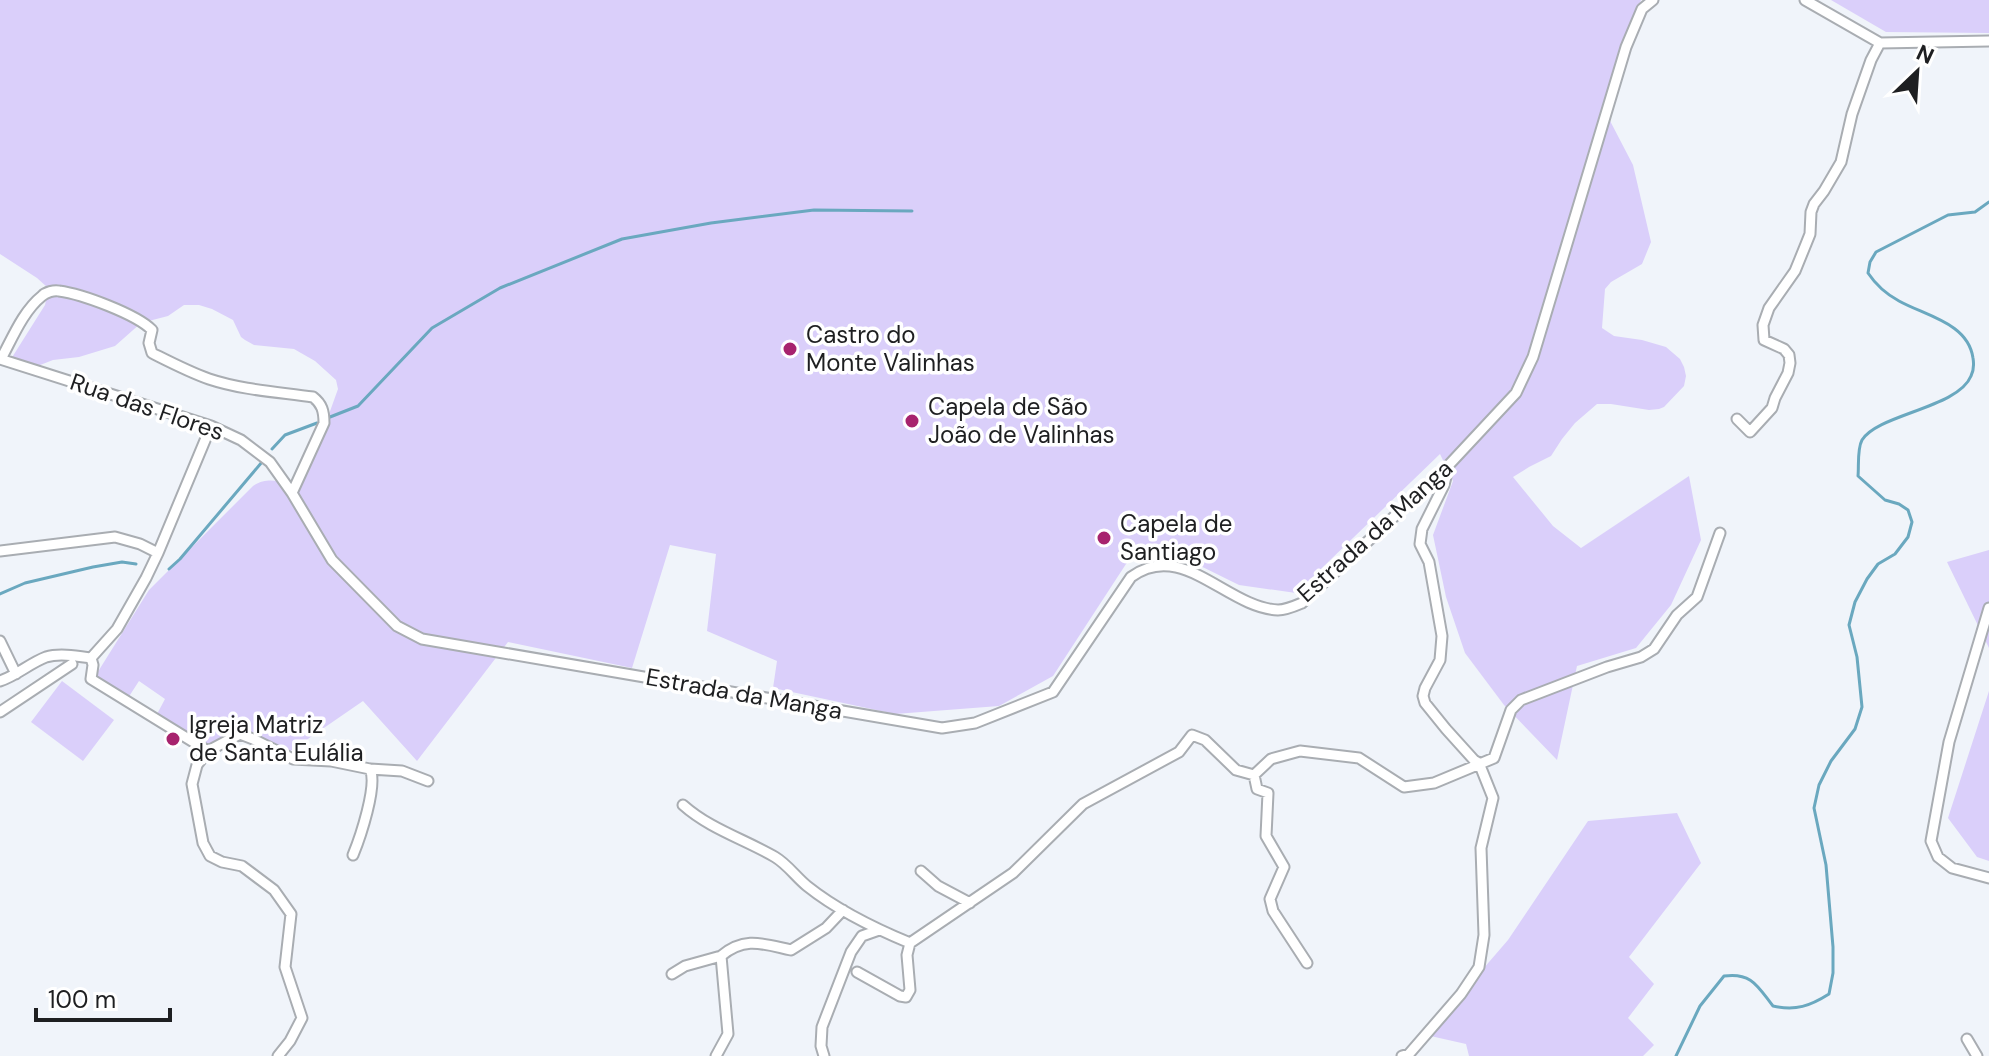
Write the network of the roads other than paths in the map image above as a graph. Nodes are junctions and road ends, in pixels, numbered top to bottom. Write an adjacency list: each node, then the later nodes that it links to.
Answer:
1 (1653, 0): 8 (street, Estrada da Manga)
2 (1805, 0): 4 (street)
3 (1989, 41): 4 (street)
4 (1880, 43): 6 (street)
5 (0, 359): 7 (street, Rua das Flores); 9 (street)
6 (1737, 419)
7 (211, 426): 9 (street, Rua das Flores); 12 (street)
8 (1446, 468): 16 (street, Estrada da Manga); 22 (street)
9 (292, 493): 16 (street, Rua das Flores)
10 (1720, 533): 22 (street)
11 (0, 551): 12 (street)
12 (158, 553): 15 (street)
13 (1989, 608): 29 (street)
14 (0, 641): 18 (street)
15 (91, 658): 18 (street); 21 (street)
16 (538, 659)
17 (72, 664): 20 (street)
18 (16, 674): 19 (street)
19 (0, 681)
20 (0, 712)
21 (208, 751): 23 (street); 39 (street)
22 (1479, 763): 24 (street); 42 (street)
23 (370, 769): 25 (street); 27 (street)
24 (1254, 775): 30 (street); 35 (street)
25 (428, 781)
26 (683, 805): 31 (street)
27 (353, 855)
28 (921, 871): 30 (street)
29 (1989, 878)
30 (970, 903): 33 (street)
31 (843, 910): 32 (street); 34 (street)
32 (879, 930): 33 (street); 41 (street)
33 (910, 943): 36 (street)
34 (721, 956): 37 (street); 40 (street)
35 (1307, 963)
36 (857, 972)
37 (672, 974)
38 (1967, 1039): 43 (street)
39 (278, 1056)
40 (716, 1056)
41 (824, 1056)
42 (1402, 1056)
43 (1977, 1056)

